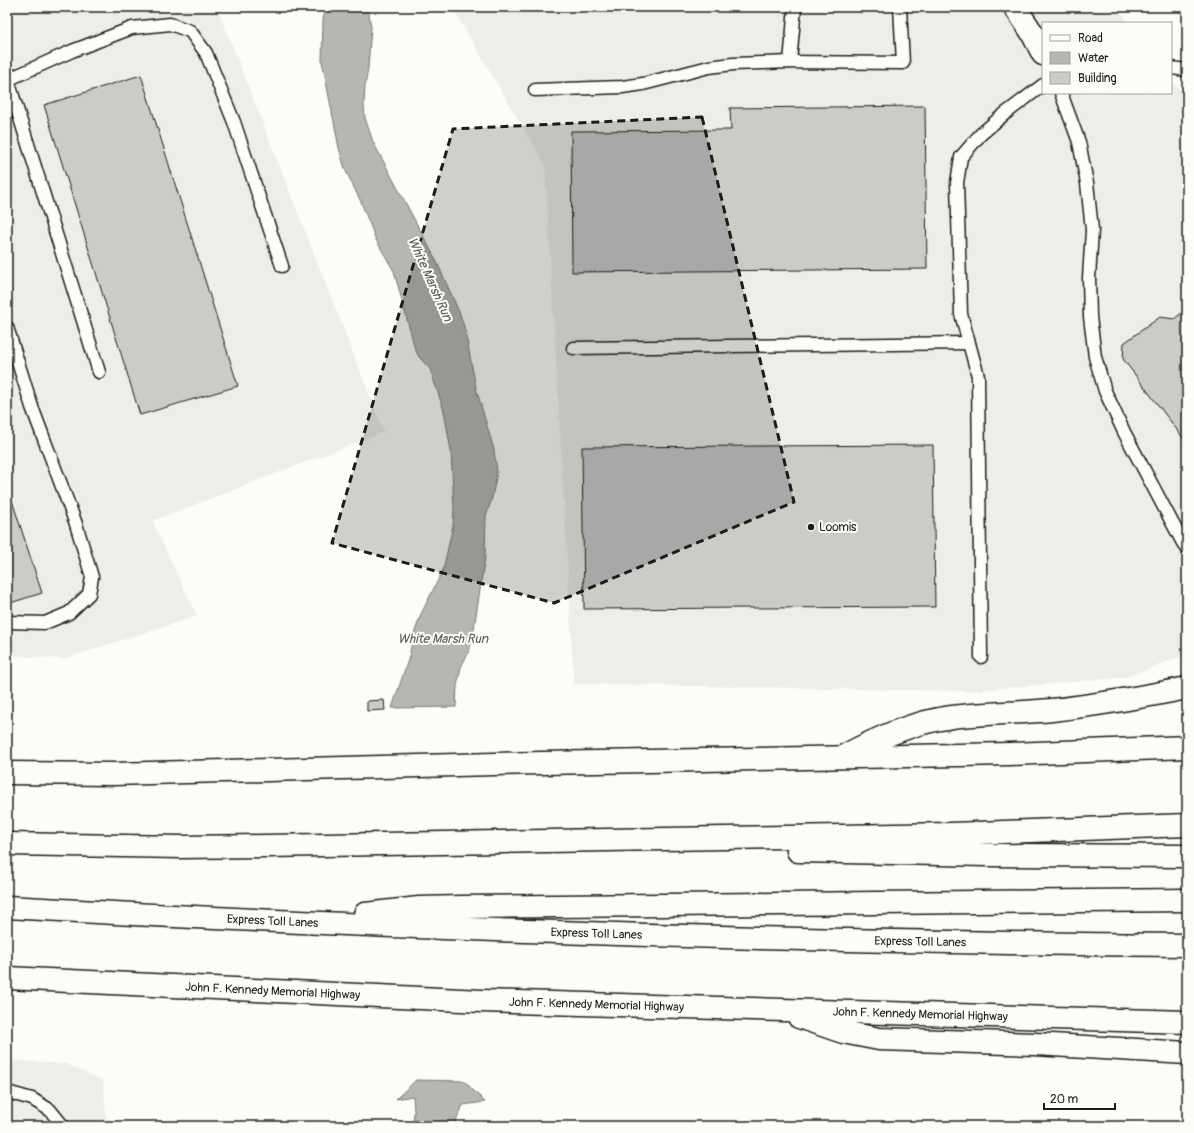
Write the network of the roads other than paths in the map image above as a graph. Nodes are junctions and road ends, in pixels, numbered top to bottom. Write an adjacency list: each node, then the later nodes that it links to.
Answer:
1 (795, 7): 5 (lane)
2 (900, 7): 5 (lane)
3 (1015, 7): 4 (main road)
4 (1042, 52)
5 (790, 62): 10 (lane)
6 (1172, 68): 7 (lane)
7 (1187, 70)
8 (7, 80): 12 (lane); 16 (lane)
9 (1042, 87): 14 (lane)
10 (535, 90)
11 (1061, 94): 17 (lane)
12 (282, 266)
13 (7, 327): 18 (lane)
14 (969, 343): 15 (lane); 19 (lane)
15 (573, 348)
16 (100, 372)
17 (1187, 548)
18 (7, 622)
19 (981, 657)
20 (1187, 688): 22 (main road)
21 (1187, 747): 22 (main road)
22 (838, 758): 23 (main road)
23 (7, 773)
24 (1187, 825): 25 (main road)
25 (393, 843): 26 (main road); 27 (main road)
26 (7, 844)
27 (1187, 856)
28 (1187, 900): 30 (main road)
29 (7, 907): 30 (main road, Express Toll Lanes)
30 (313, 923): 31 (main road, Express Toll Lanes)
31 (1187, 945)
32 (7, 978): 33 (main road, John F. Kennedy Memorial Highway)
33 (783, 1010): 34 (main road, John F. Kennedy Memorial Highway); 35 (main road)
34 (1187, 1022)
35 (1187, 1053)
36 (7, 1092): 37 (lane)
37 (63, 1126)

